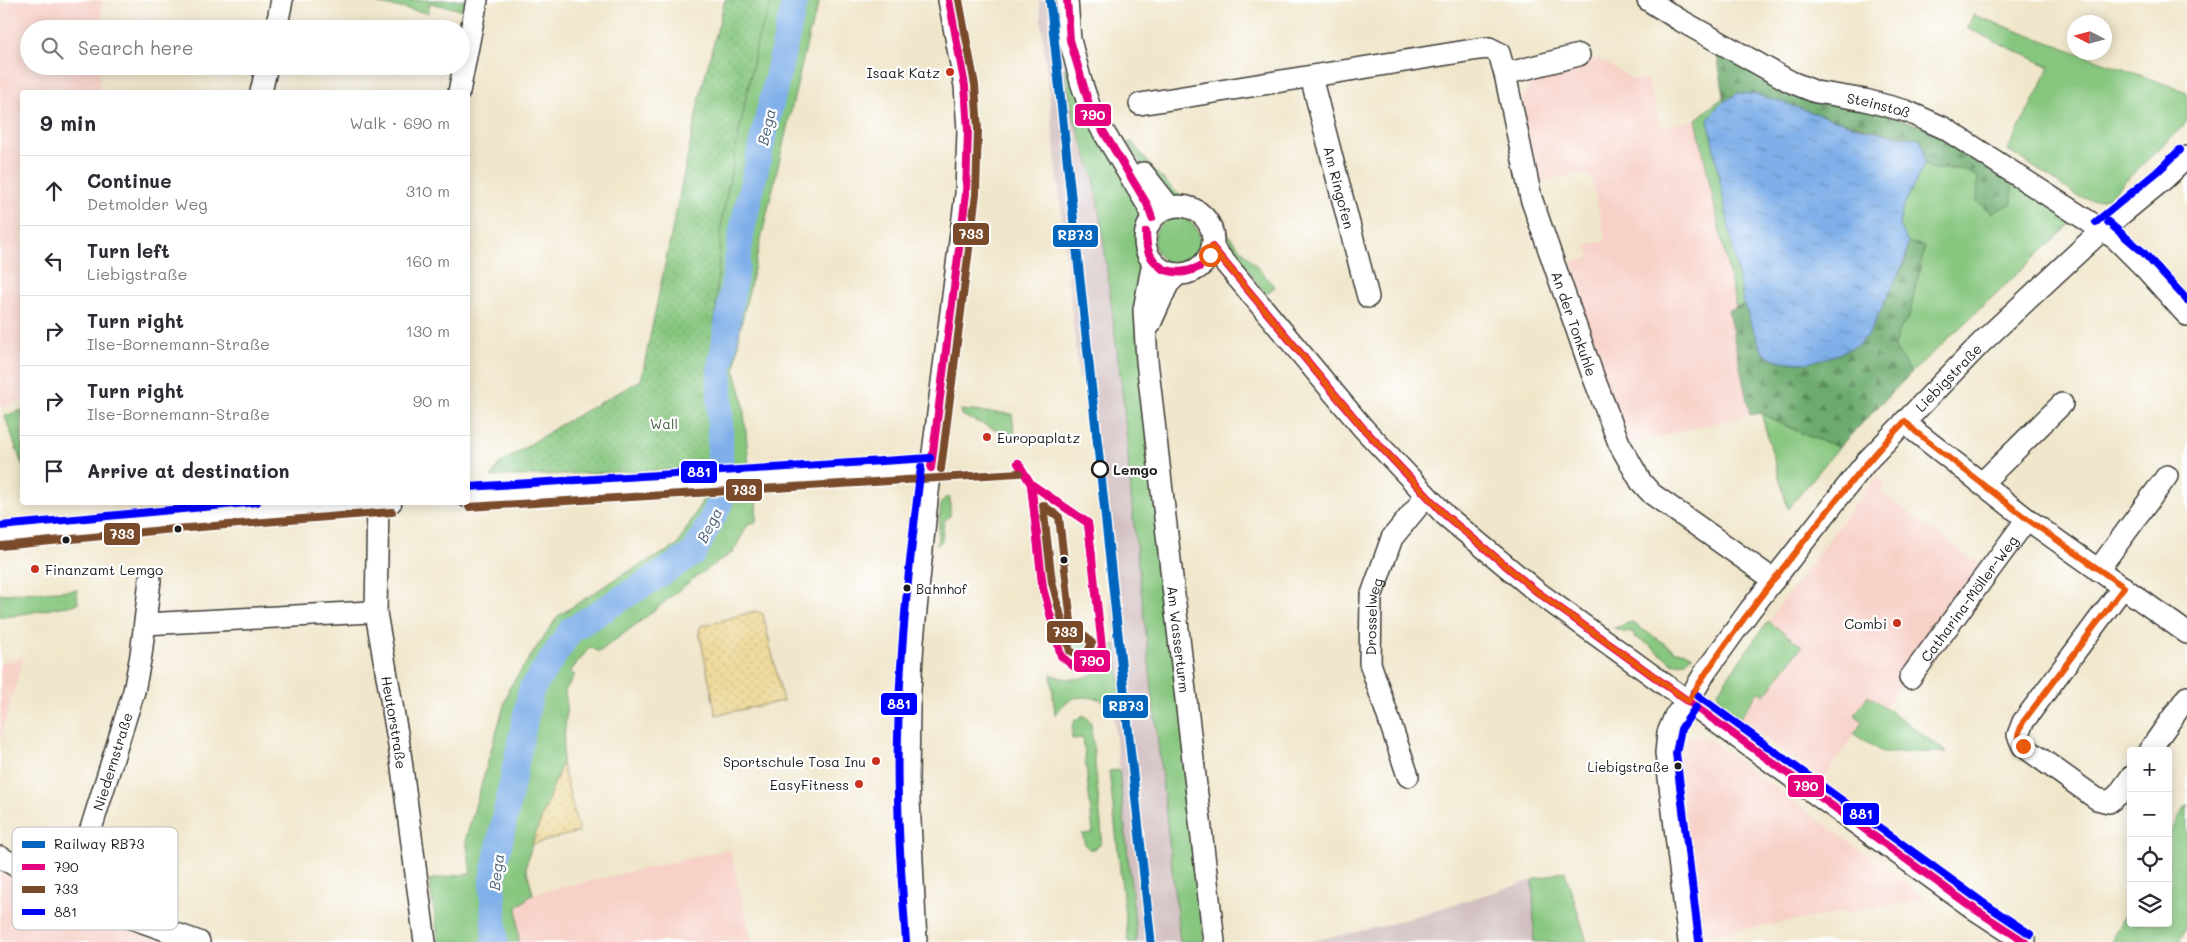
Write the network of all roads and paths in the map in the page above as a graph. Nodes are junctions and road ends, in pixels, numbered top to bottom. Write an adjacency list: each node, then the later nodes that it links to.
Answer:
1 (282, 0): 7 (street)
2 (477, 0): 8 (street)
3 (949, 0): 29 (street)
4 (1067, 0): 18 (street)
5 (1078, 0): 18 (street)
6 (1648, 0): 19 (street, Steinstoß)
7 (278, 20)
8 (470, 36)
9 (1579, 55): 10 (street)
10 (1505, 74): 13 (street); 41 (street, An der Tonkuhle)
11 (265, 75): 14 (street)
12 (462, 75): 15 (street)
13 (1311, 77): 16 (street); 23 (street, Am Ringofen)
14 (262, 90)
15 (459, 90)
16 (1140, 104)
17 (2187, 156): 19 (street, Liebigstraße)
18 (1160, 212): 20 (street); 21 (street)
19 (2102, 230): 25 (street, Steinstoß); 28 (street, Liebigstraße)
20 (1212, 247): 22 (street); 24 (street)
21 (1152, 262): 22 (street); 26 (street, Am Wasserturm)
22 (1188, 271): 24 (street); 26 (street, Am Wasserturm)
23 (1368, 298)
24 (1261, 306): 32 (street)
25 (2187, 315)
26 (1146, 336): 59 (street, Am Wasserturm)
27 (2062, 404): 31 (street)
28 (1905, 421): 31 (street); 41 (street, Liebigstraße)
29 (931, 468): 33 (street); 58 (street)
30 (2167, 476): 39 (street)
31 (1982, 484): 37 (street)
32 (1425, 494): 48 (street); 50 (street, Drosselweg)
33 (470, 497)
34 (328, 505): 36 (street)
35 (382, 505): 43 (street, Heutorstraße)
36 (164, 511): 38 (street)
37 (2027, 519): 39 (street); 46 (street, Catharina-Möller-Weg)
38 (0, 536)
39 (2098, 570): 42 (street)
40 (150, 580): 44 (street, Niedernstraße)
41 (1774, 580): 48 (street, Liebigstraße)
42 (2124, 587): 45 (street); 51 (street)
43 (376, 613): 44 (street); 57 (street, Heutorstraße)
44 (145, 624): 52 (street, Niedernstraße)
45 (2187, 633)
46 (1910, 678)
47 (2187, 697): 49 (street)
48 (1688, 701): 60 (street, Liebigstraße); 61 (street)
49 (2152, 747)
50 (1408, 776)
51 (2127, 782)
52 (92, 827)
53 (0, 857): 54 (street)
54 (12, 864)
55 (165, 930): 56 (street)
56 (199, 942)
57 (425, 942)
58 (916, 942)
59 (1214, 942)
60 (1689, 942)
61 (2024, 942)

